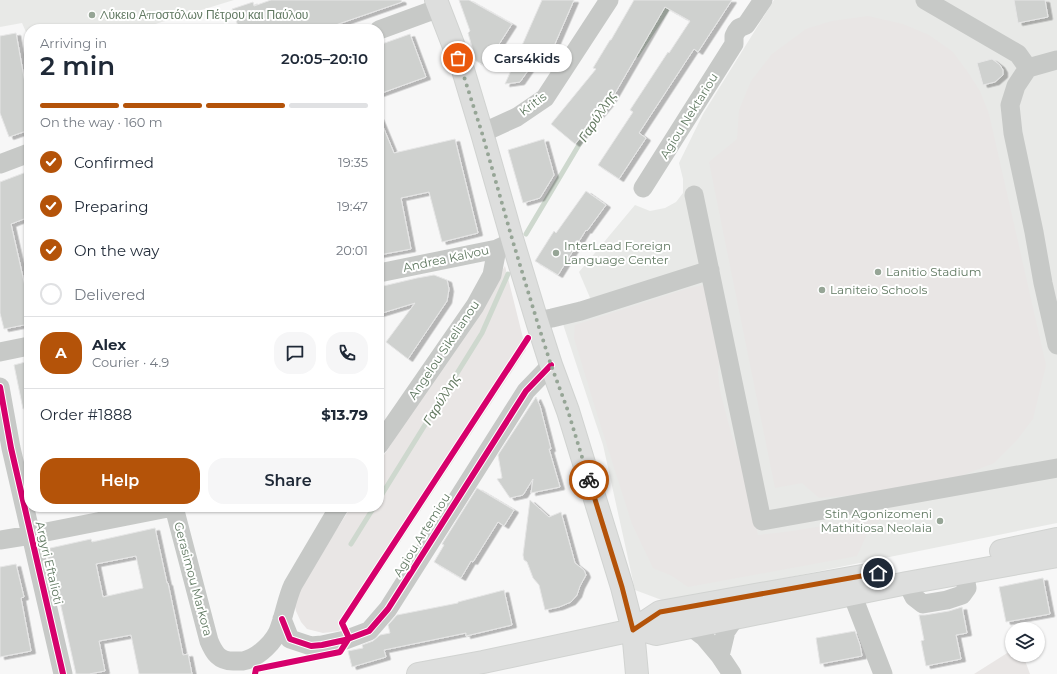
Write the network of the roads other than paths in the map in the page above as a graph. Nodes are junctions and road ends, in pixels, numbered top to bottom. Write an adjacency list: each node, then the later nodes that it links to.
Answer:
1 (609, 0): 8 (street, Kritis)
2 (763, 0): 11 (street, Agiou Nektariou)
3 (926, 0): 7 (street)
4 (438, 4): 5 (street); 8 (main road)
5 (384, 28)
6 (1057, 60): 7 (street)
7 (1028, 68): 16 (street)
8 (482, 133): 13 (main road)
9 (24, 156): 10 (street)
10 (0, 164)
11 (644, 188)
12 (694, 195): 14 (street)
13 (505, 245): 15 (street, Andrea Kalvou); 17 (main road); 23 (street, Angelou Sikelianou)
14 (710, 270): 17 (street); 24 (street)
15 (384, 272)
16 (1050, 281): 18 (street)
17 (537, 321): 21 (main road)
18 (1057, 345)
19 (24, 347): 20 (street)
20 (0, 352)
21 (551, 365): 36 (street, Agiou Artemiou); 38 (main road)
22 (0, 387): 25 (street, Argyri Eftalioti)
23 (384, 438)
24 (1057, 468)
25 (24, 505)
26 (26, 512): 30 (street, Argyri Eftalioti)
27 (148, 512): 30 (street)
28 (174, 512): 36 (street, Gerasimou Markora)
29 (335, 512): 36 (street)
30 (31, 535): 32 (street); 40 (street, Argyri Eftalioti)
31 (1057, 539): 38 (main road)
32 (0, 540)
33 (1057, 556): 34 (main road)
34 (852, 594): 35 (main road); 44 (street)
35 (735, 618): 37 (main road); 39 (street)
36 (282, 619)
37 (691, 627): 38 (main road); 39 (street)
38 (633, 630): 41 (main road); 42 (main road)
39 (720, 656): 43 (street)
40 (63, 674)
41 (418, 674)
42 (637, 674)
43 (732, 674)
44 (883, 674)

